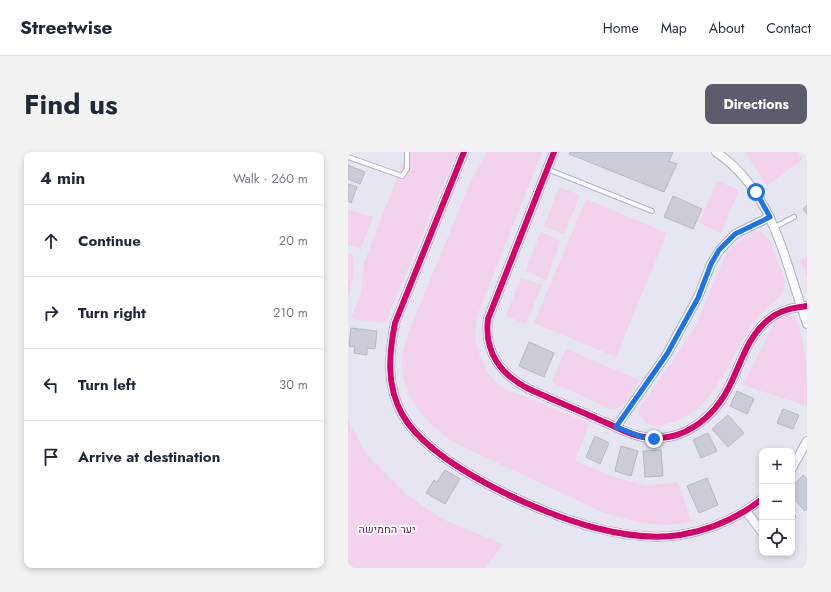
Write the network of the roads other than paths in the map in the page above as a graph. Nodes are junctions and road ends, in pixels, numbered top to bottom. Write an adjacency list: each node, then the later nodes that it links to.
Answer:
1 (407, 152): 5 (lane)
2 (464, 152): 17 (street)
3 (554, 152): 6 (street)
4 (716, 152): 8 (street)
5 (348, 157)
6 (547, 169): 7 (lane); 13 (street)
7 (652, 211)
8 (770, 217): 10 (street); 13 (street)
9 (794, 217): 10 (lane)
10 (774, 227): 11 (street)
11 (804, 306): 12 (street); 13 (street)
12 (807, 324)
13 (616, 427)
14 (807, 442): 15 (street)
15 (795, 463)
16 (759, 501): 17 (street)
17 (746, 511): 18 (street)
18 (759, 528)

